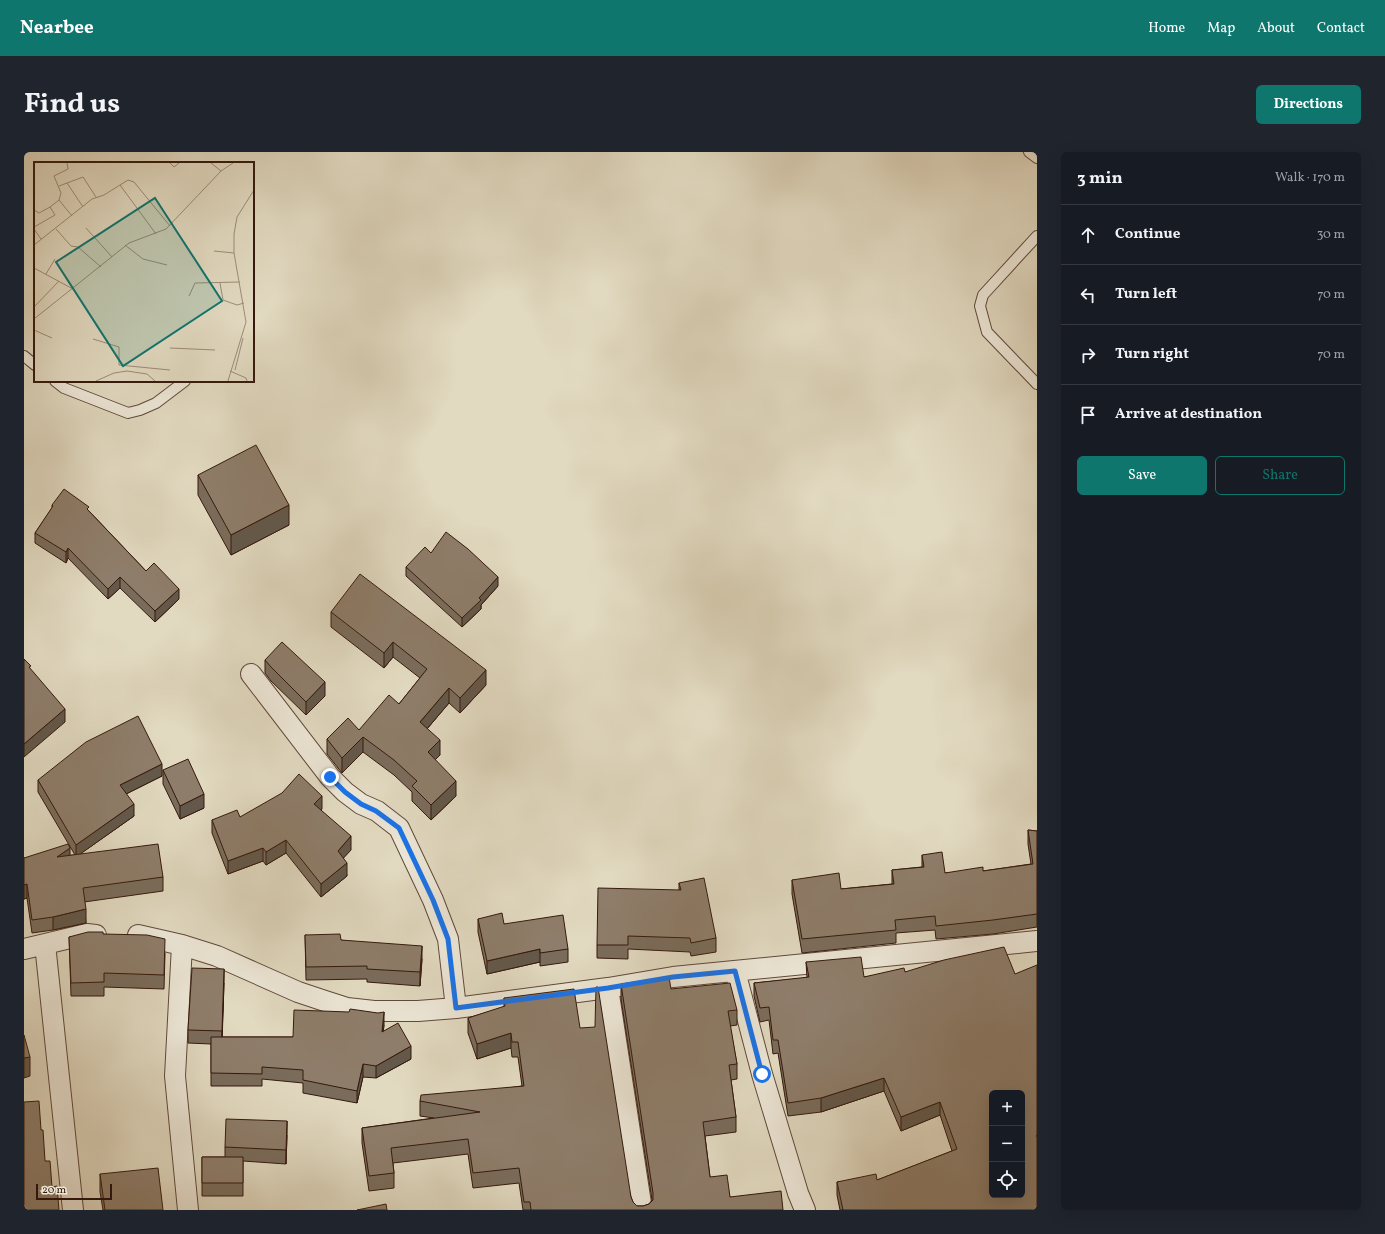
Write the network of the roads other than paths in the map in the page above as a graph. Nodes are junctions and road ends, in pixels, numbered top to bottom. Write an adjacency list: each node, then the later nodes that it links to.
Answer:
1 (1029, 152): 2 (lane)
2 (1037, 158)
3 (1037, 236): 8 (lane)
4 (24, 356): 5 (lane)
5 (34, 364)
6 (57, 382): 7 (lane)
7 (184, 382)
8 (1037, 384)
9 (251, 674): 16 (street)
10 (1037, 941): 14 (street)
11 (45, 944): 12 (street); 13 (street); 17 (street)
12 (182, 945): 16 (street); 18 (street)
13 (24, 949)
14 (735, 971): 15 (street); 20 (street)
15 (608, 988): 16 (street); 19 (street)
16 (456, 1008)
17 (73, 1210)
18 (188, 1210)
19 (642, 1210)
20 (805, 1210)

